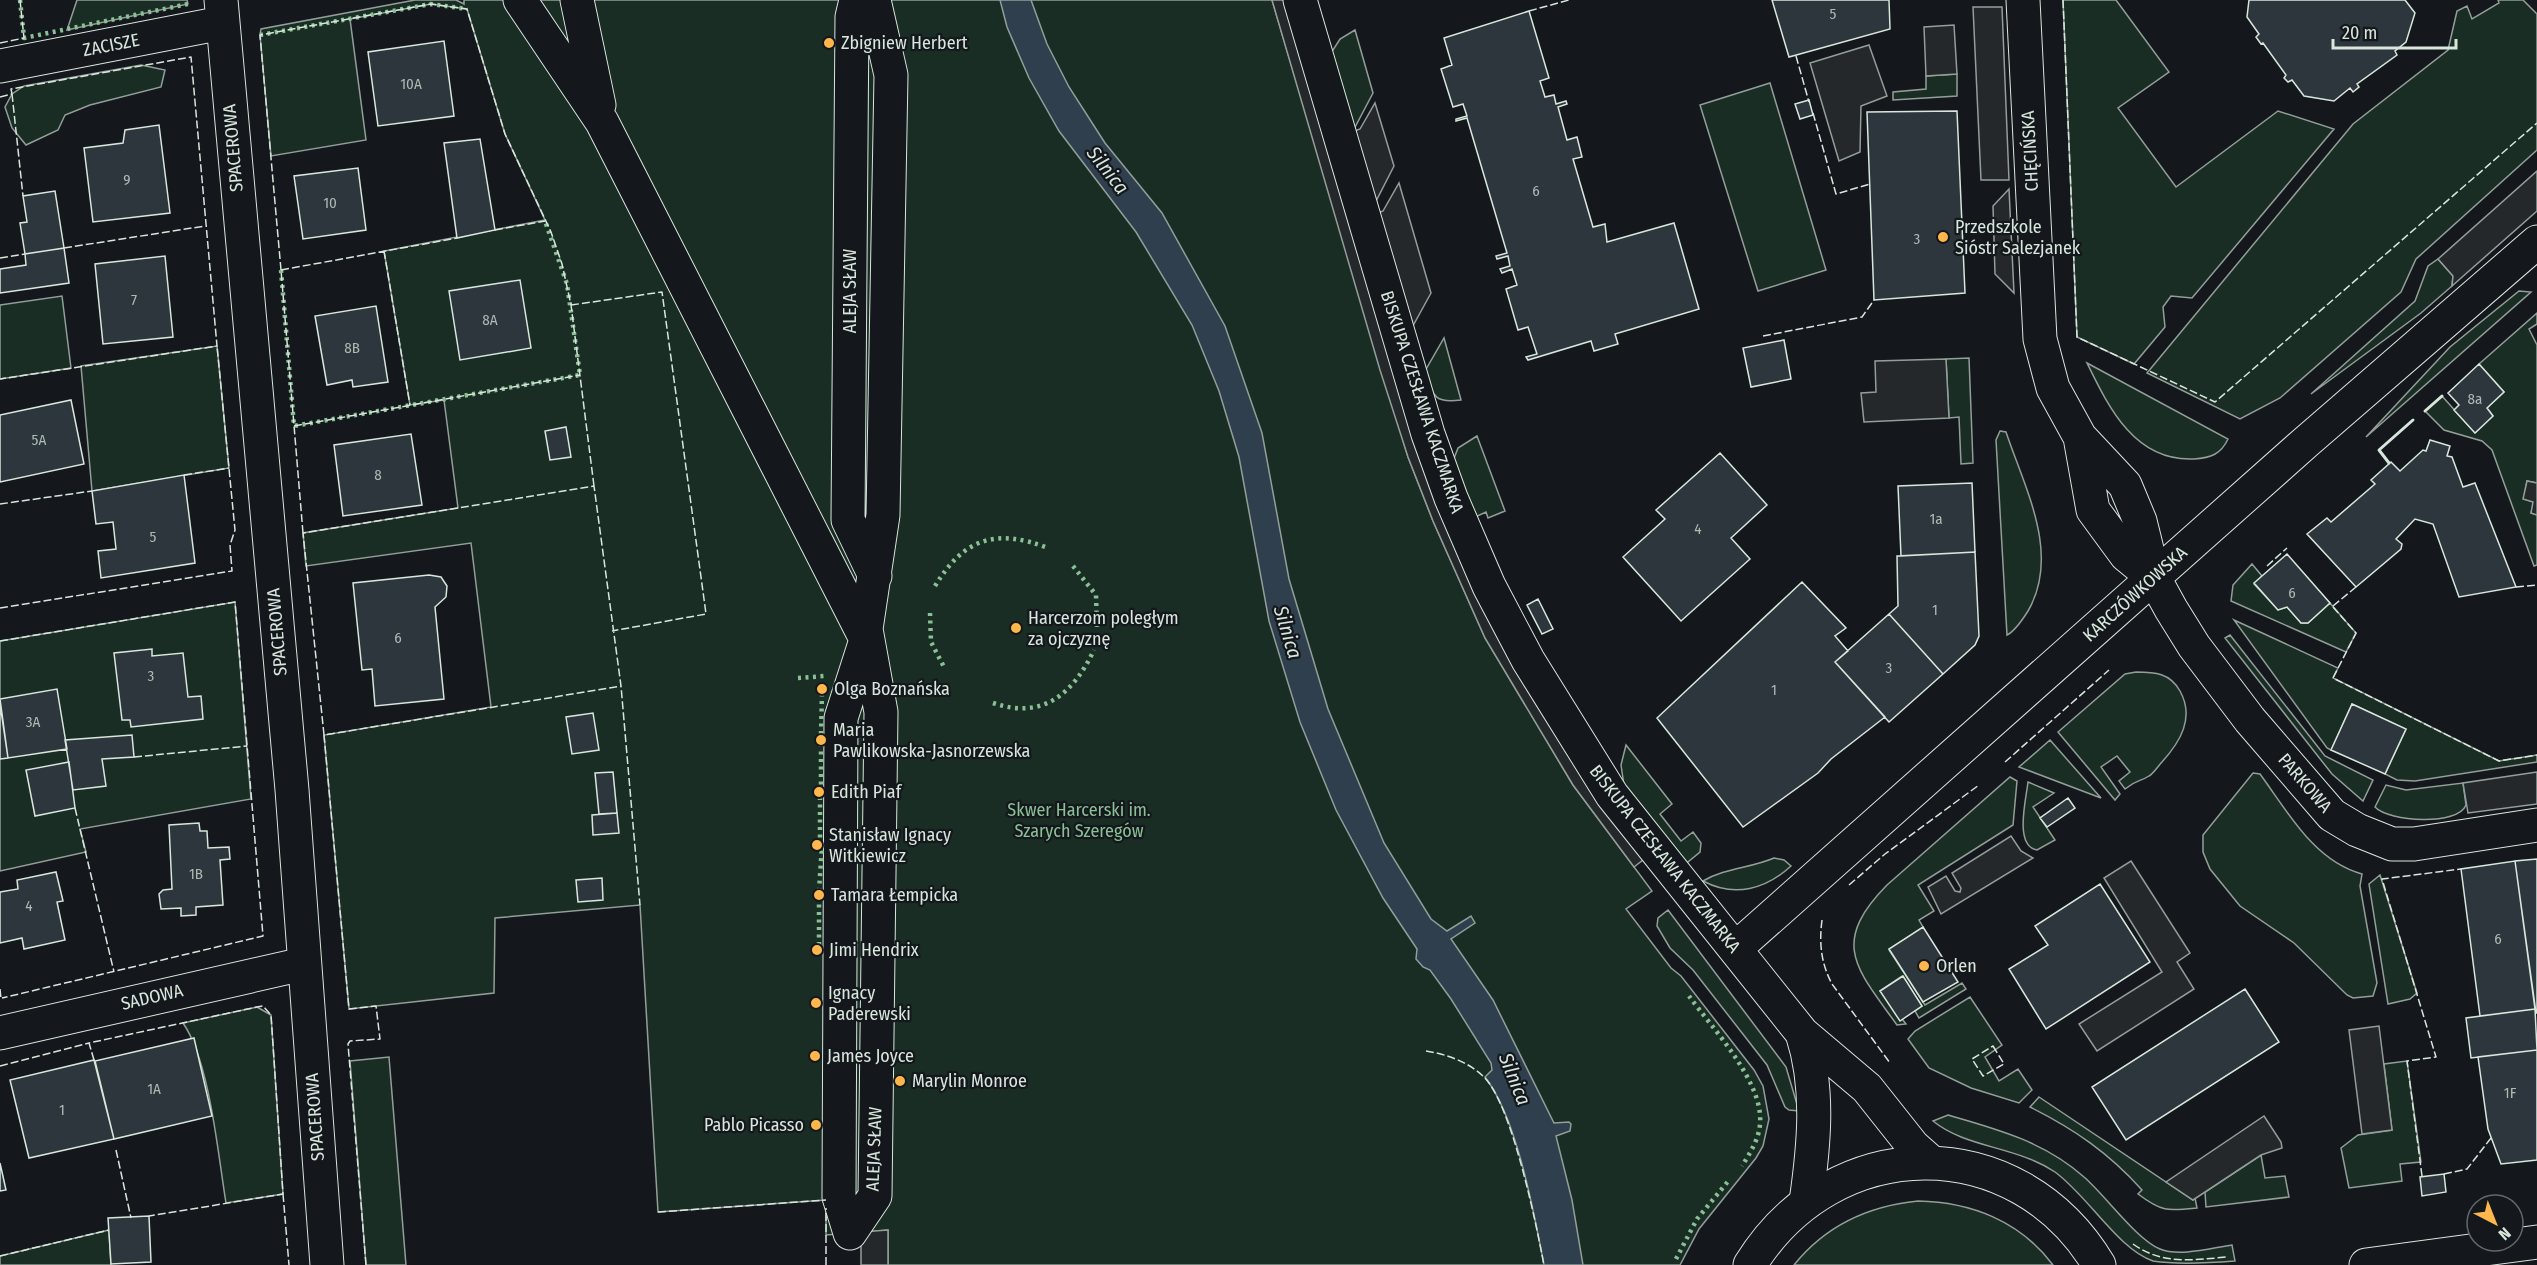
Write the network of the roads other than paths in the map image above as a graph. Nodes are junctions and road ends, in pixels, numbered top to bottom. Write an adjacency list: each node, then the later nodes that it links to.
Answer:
1 (520, 0): 9 (street)
2 (577, 0): 9 (street)
3 (856, 0): 11 (street, ALEJA SŁAW)
4 (874, 0): 13 (street, ALEJA SŁAW)
5 (1300, 0): 17 (street, BISKUPA CZESŁAWA KACZMARKA)
6 (2023, 0): 14 (street, CHĘCIŃSKA)
7 (221, 12): 8 (street, ZACISZE); 18 (street, SPACEROWA)
8 (0, 66)
9 (602, 122): 12 (street)
10 (2534, 250): 14 (street, KARCZÓWKOWSKA)
11 (848, 520): 12 (street); 13 (street, ALEJA SŁAW)
12 (829, 561): 15 (street)
13 (875, 576): 15 (street, ALEJA SŁAW)
14 (2154, 578): 16 (street, PARKOWA); 17 (street, KARCZÓWKOWSKA)
15 (866, 639): 15 (street, ALEJA SŁAW)
16 (2537, 825)
17 (1735, 950): 20 (street, BISKUPA CZESŁAWA KACZMARKA)
18 (303, 964): 19 (street, SADOWA); 24 (street, SPACEROWA)
19 (0, 1033)
20 (1802, 1033): 21 (street, BISKUPA CZESŁAWA KACZMARKA); 22 (street, BISKUPA CZESŁAWA KACZMARKA)
21 (1931, 1162): 22 (street); 26 (street)
22 (1806, 1202): 25 (street)
23 (2537, 1242): 27 (street)
24 (327, 1265)
25 (1750, 1265)
26 (2099, 1265)
27 (2366, 1265)

